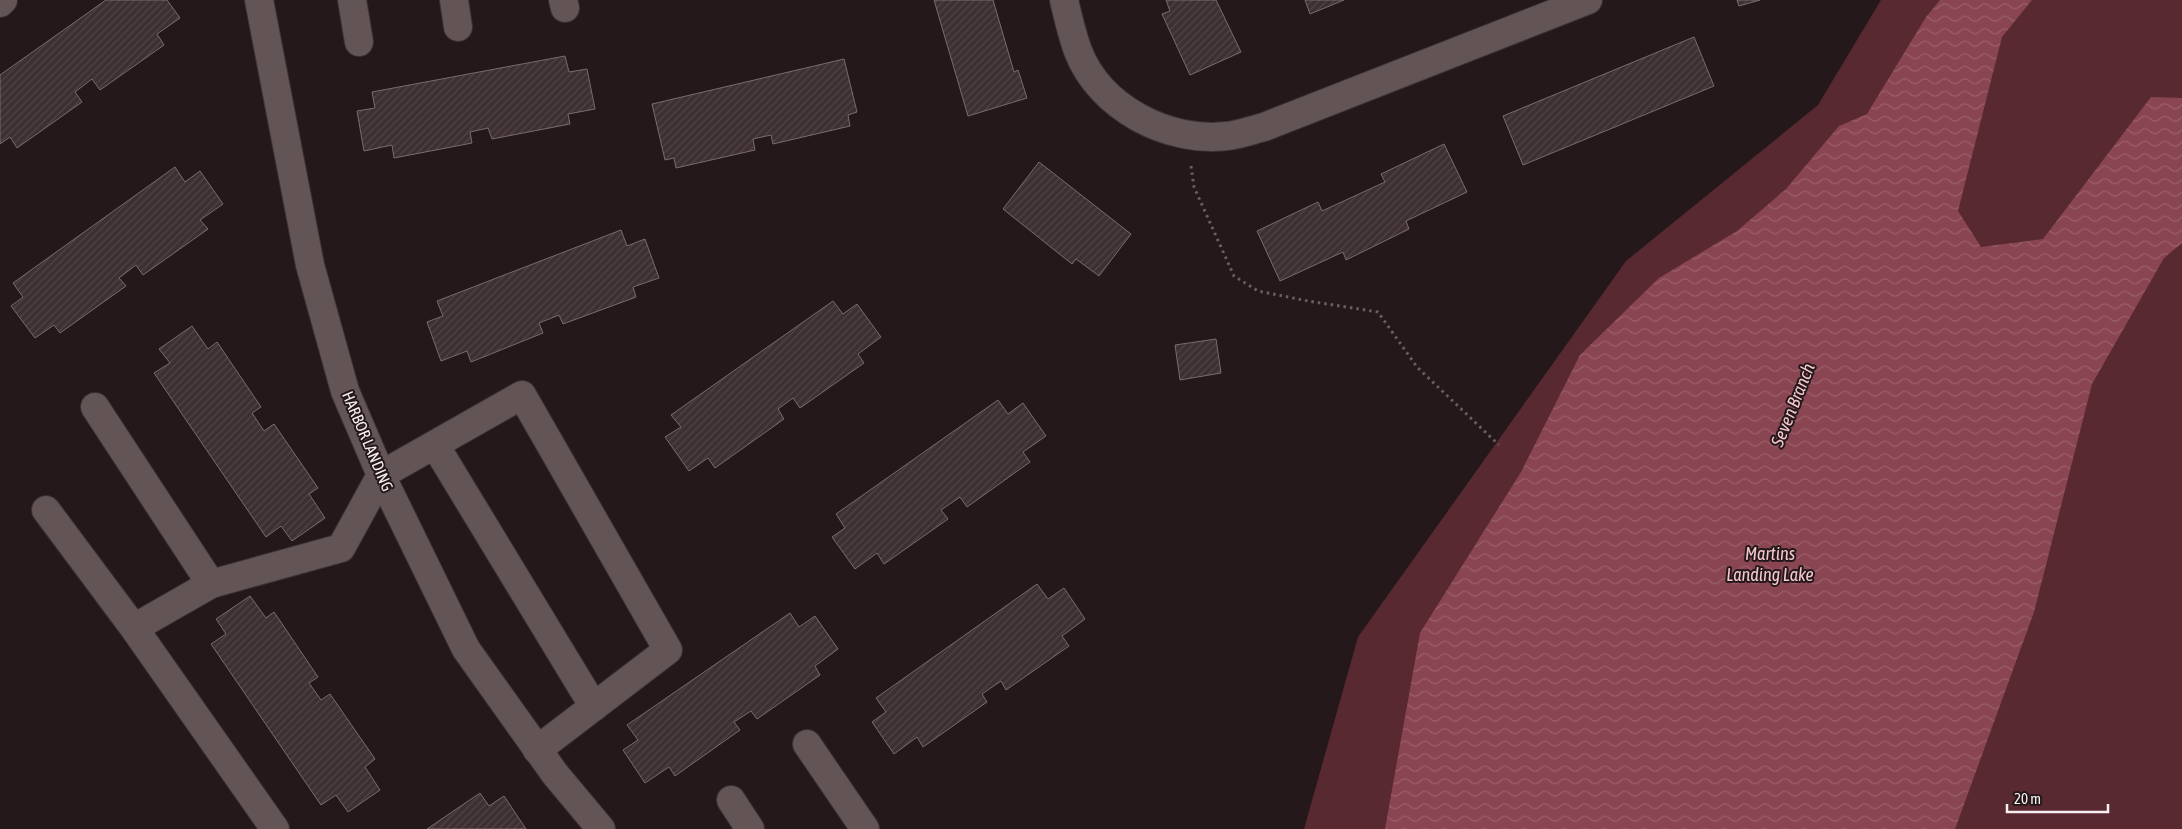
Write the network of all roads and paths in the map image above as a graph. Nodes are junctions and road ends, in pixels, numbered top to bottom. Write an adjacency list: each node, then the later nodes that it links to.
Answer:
1 (3, 0): 7 (street)
2 (259, 0): 14 (street, HARBOR LANDING)
3 (352, 0): 9 (street)
4 (454, 0): 8 (street)
5 (1064, 0): 10 (street)
6 (1588, 0): 10 (street)
7 (0, 3)
8 (458, 27)
9 (359, 42)
10 (1187, 136): 13 (path)
11 (95, 407): 16 (street)
12 (436, 445): 14 (street); 18 (street); 18 (street)
13 (1499, 445)
14 (381, 475): 16 (street); 20 (street, HARBOR LANDING)
15 (46, 510): 17 (street)
16 (211, 584): 17 (street)
17 (134, 628): 22 (street)
18 (594, 707): 20 (street)
19 (807, 744): 25 (street)
20 (538, 750): 23 (street, HARBOR LANDING)
21 (731, 800): 24 (street)
22 (275, 829)
23 (601, 829)
24 (750, 829)
25 (865, 829)

